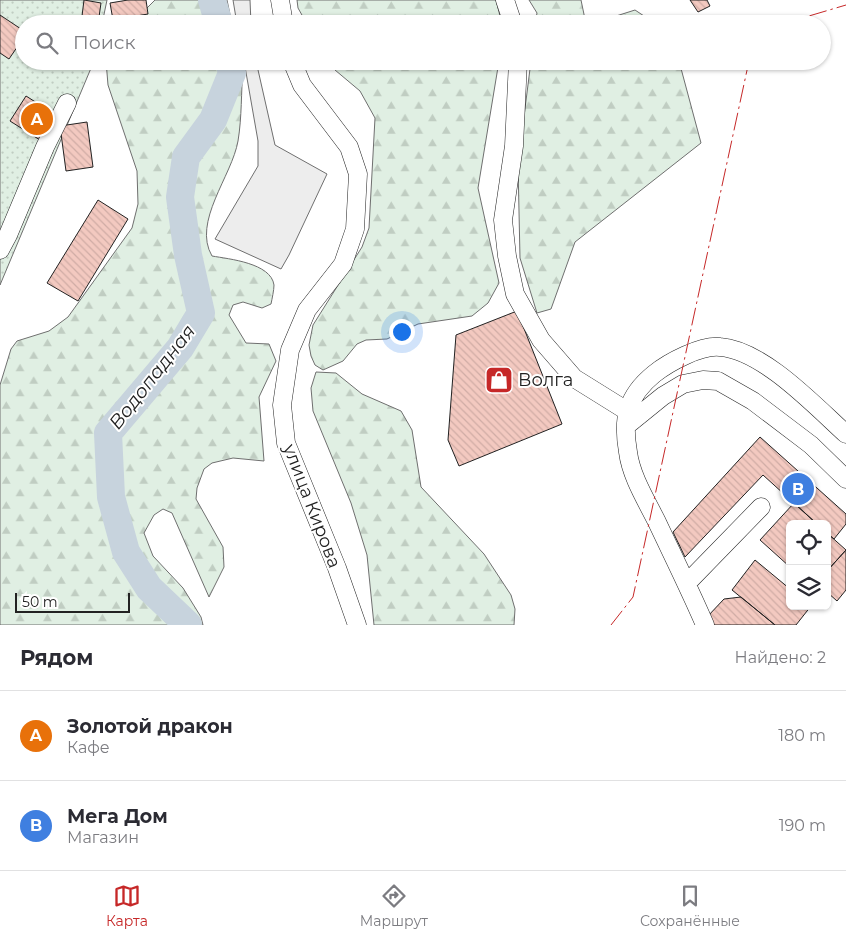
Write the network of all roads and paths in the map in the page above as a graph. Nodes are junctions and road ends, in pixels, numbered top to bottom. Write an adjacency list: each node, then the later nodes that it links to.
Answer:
1 (280, 0): 3 (street)
2 (505, 0): 4 (street)
3 (282, 15)
4 (509, 15)
5 (296, 70): 14 (street, улица Кирова)
6 (518, 70): 9 (street)
7 (67, 103): 8 (street)
8 (0, 250)
9 (627, 419): 10 (street); 11 (street); 13 (street)
10 (846, 434)
11 (846, 479)
12 (761, 507): 13 (street)
13 (687, 583): 15 (street)
14 (356, 625)
15 (706, 625)

